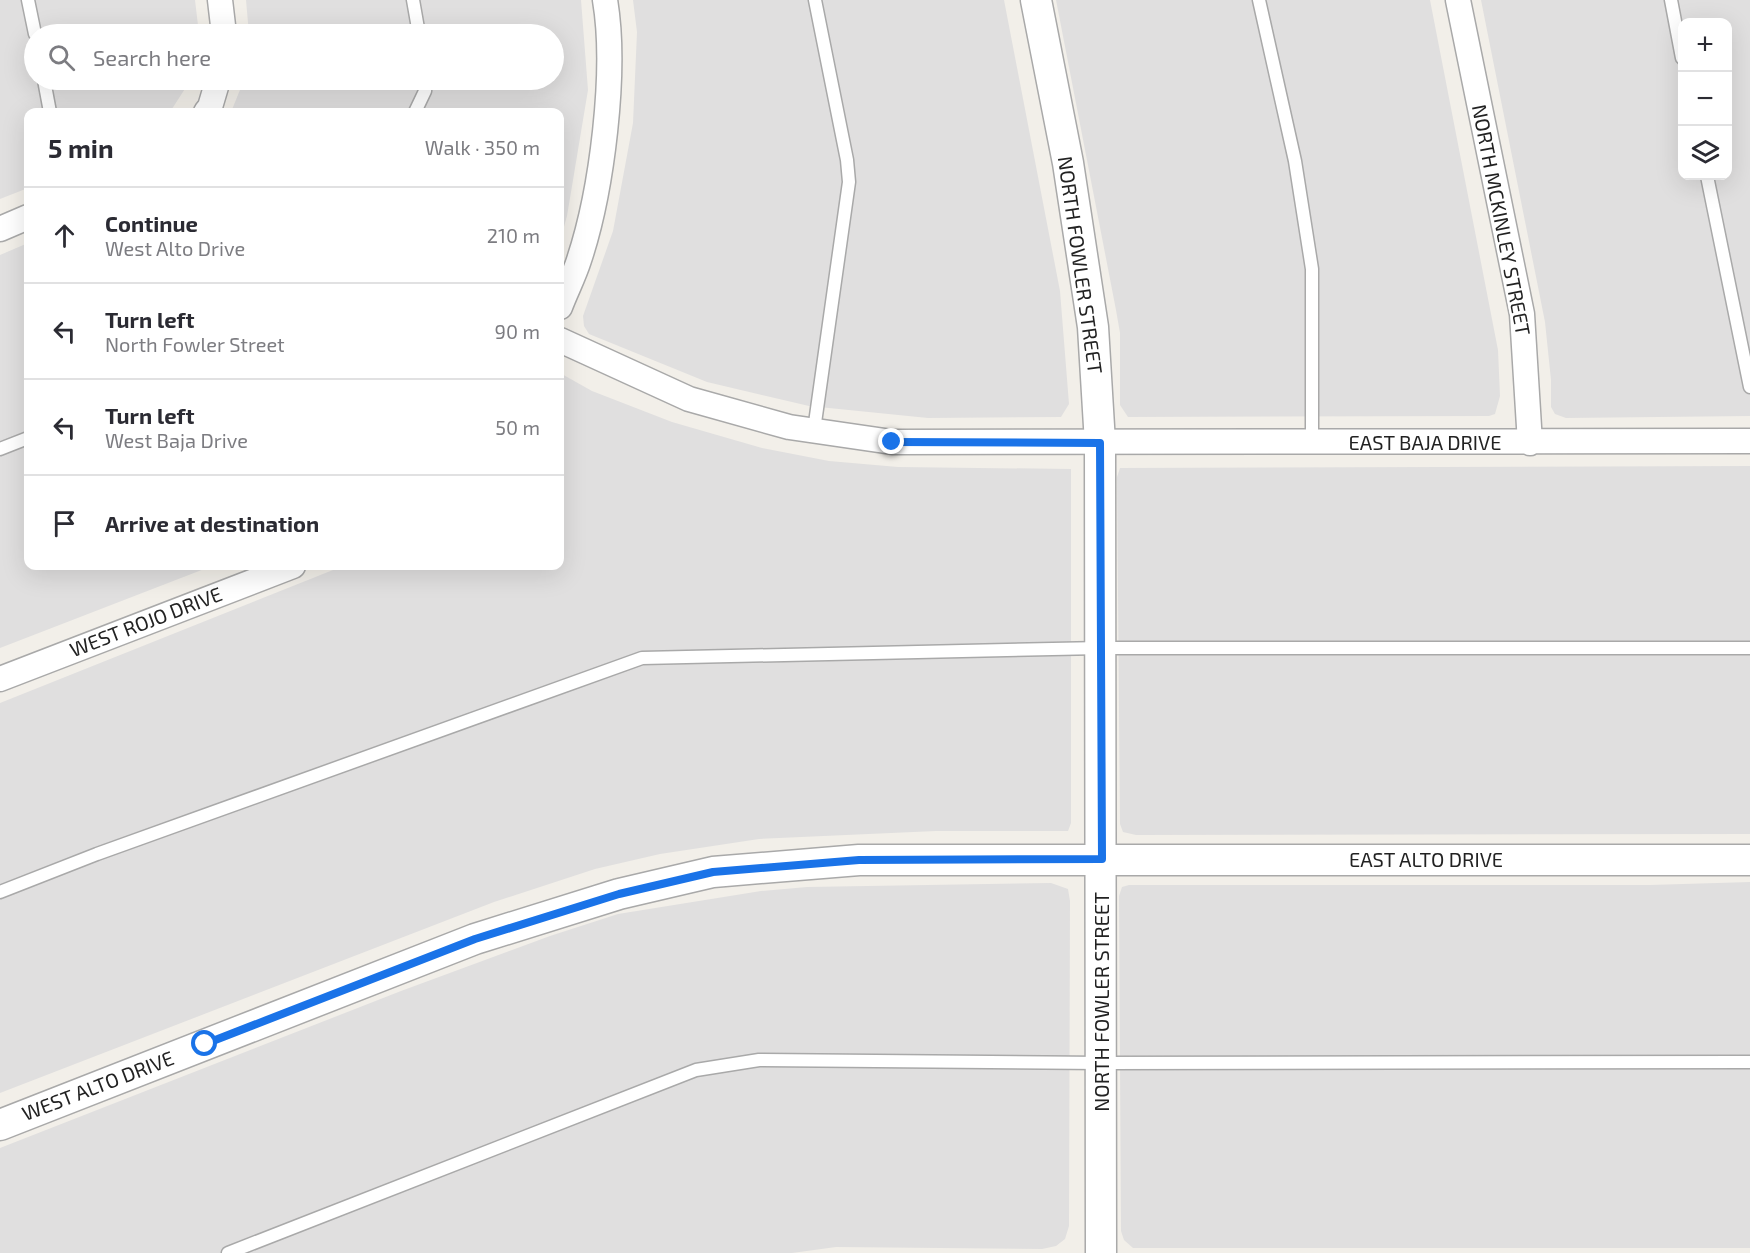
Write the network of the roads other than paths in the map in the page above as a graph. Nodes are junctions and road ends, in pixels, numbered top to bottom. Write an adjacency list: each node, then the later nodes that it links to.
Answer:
1 (28, 0): 10 (lane)
2 (220, 0): 11 (street)
3 (413, 0): 12 (lane)
4 (605, 0): 23 (street)
5 (815, 0): 26 (lane)
6 (1036, 0): 29 (street, NORTH FOWLER STREET)
7 (1259, 0): 30 (lane)
8 (1458, 0): 31 (street, NORTH MCKINLEY STREET)
9 (1671, 0): 13 (lane)
10 (33, 24)
11 (223, 24)
12 (417, 24)
13 (1678, 34)
14 (46, 90): 17 (lane)
15 (214, 90): 18 (street)
16 (425, 90): 19 (lane)
17 (49, 108)
18 (208, 108)
19 (417, 108)
20 (1708, 180): 25 (lane)
21 (24, 220): 22 (street)
22 (0, 229)
23 (564, 297)
24 (564, 342): 26 (street, EAST BAJA DRIVE)
25 (1750, 387)
26 (814, 430): 29 (street, EAST BAJA DRIVE)
27 (24, 440): 32 (lane)
28 (1750, 441): 31 (street, EAST BAJA DRIVE)
29 (1100, 443): 30 (street, EAST BAJA DRIVE); 34 (street, NORTH FOWLER STREET)
30 (1312, 443): 31 (street, EAST BAJA DRIVE)
31 (1530, 443)
32 (0, 449)
33 (283, 570): 36 (street, WEST ROJO DRIVE)
34 (1101, 648): 35 (lane); 37 (street, NORTH FOWLER STREET); 39 (lane)
35 (1750, 648)
36 (0, 679)
37 (1102, 859): 38 (street, EAST ALTO DRIVE); 41 (street, NORTH FOWLER STREET); 42 (street, WEST ALTO DRIVE)
38 (1750, 860)
39 (0, 892)
40 (1750, 1062): 41 (lane)
41 (1101, 1063): 43 (lane); 44 (street, NORTH FOWLER STREET)
42 (0, 1125)
43 (228, 1253)
44 (1101, 1253)

